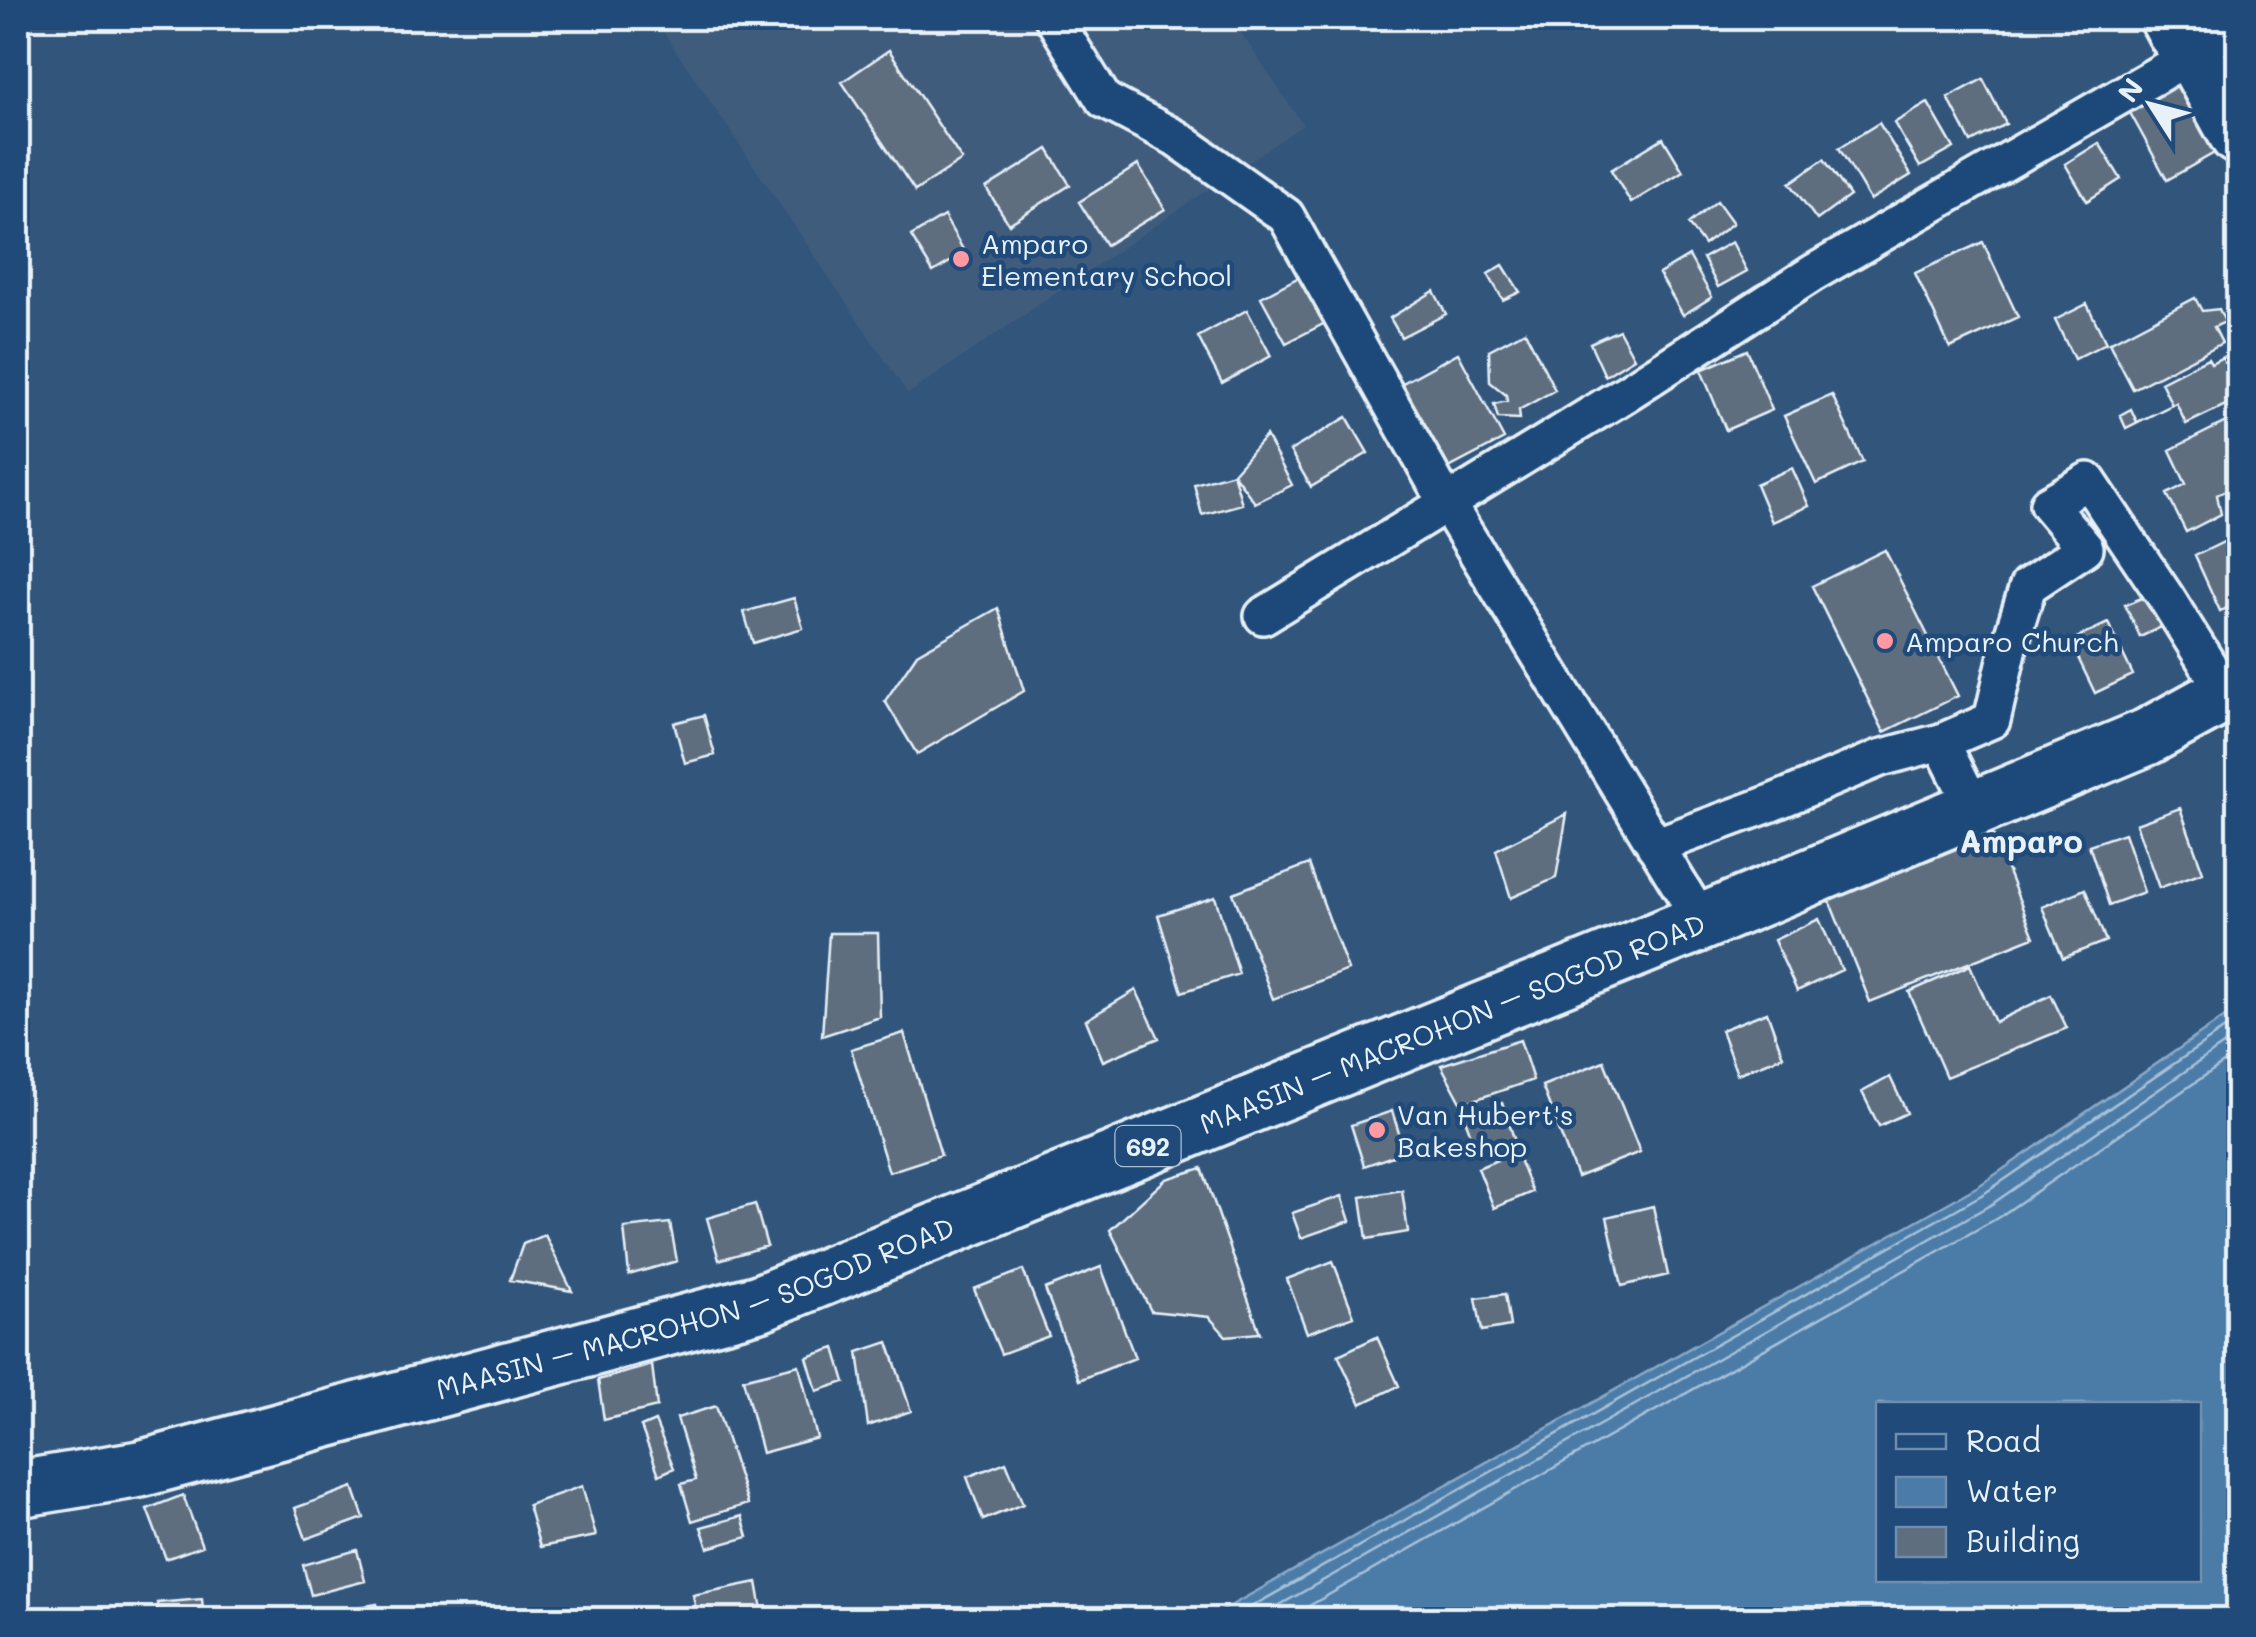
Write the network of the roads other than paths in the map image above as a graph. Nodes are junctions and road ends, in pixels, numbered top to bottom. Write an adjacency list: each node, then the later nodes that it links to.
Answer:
1 (1054, 18): 5 (street)
2 (2238, 24): 3 (street)
3 (2180, 36): 4 (main road); 5 (street)
4 (2238, 136)
5 (1446, 502): 6 (street); 10 (street)
6 (1263, 616)
7 (2232, 691): 8 (street); 9 (main road, MAASIN – MACROHON – SOGOD ROAD / 692)
8 (1941, 742): 9 (street); 10 (street)
9 (1974, 808): 11 (main road, MAASIN – MACROHON – SOGOD ROAD / 692)
10 (1655, 846): 11 (street)
11 (1702, 922): 12 (main road, MAASIN – MACROHON – SOGOD ROAD / 692)
12 (18, 1489)

